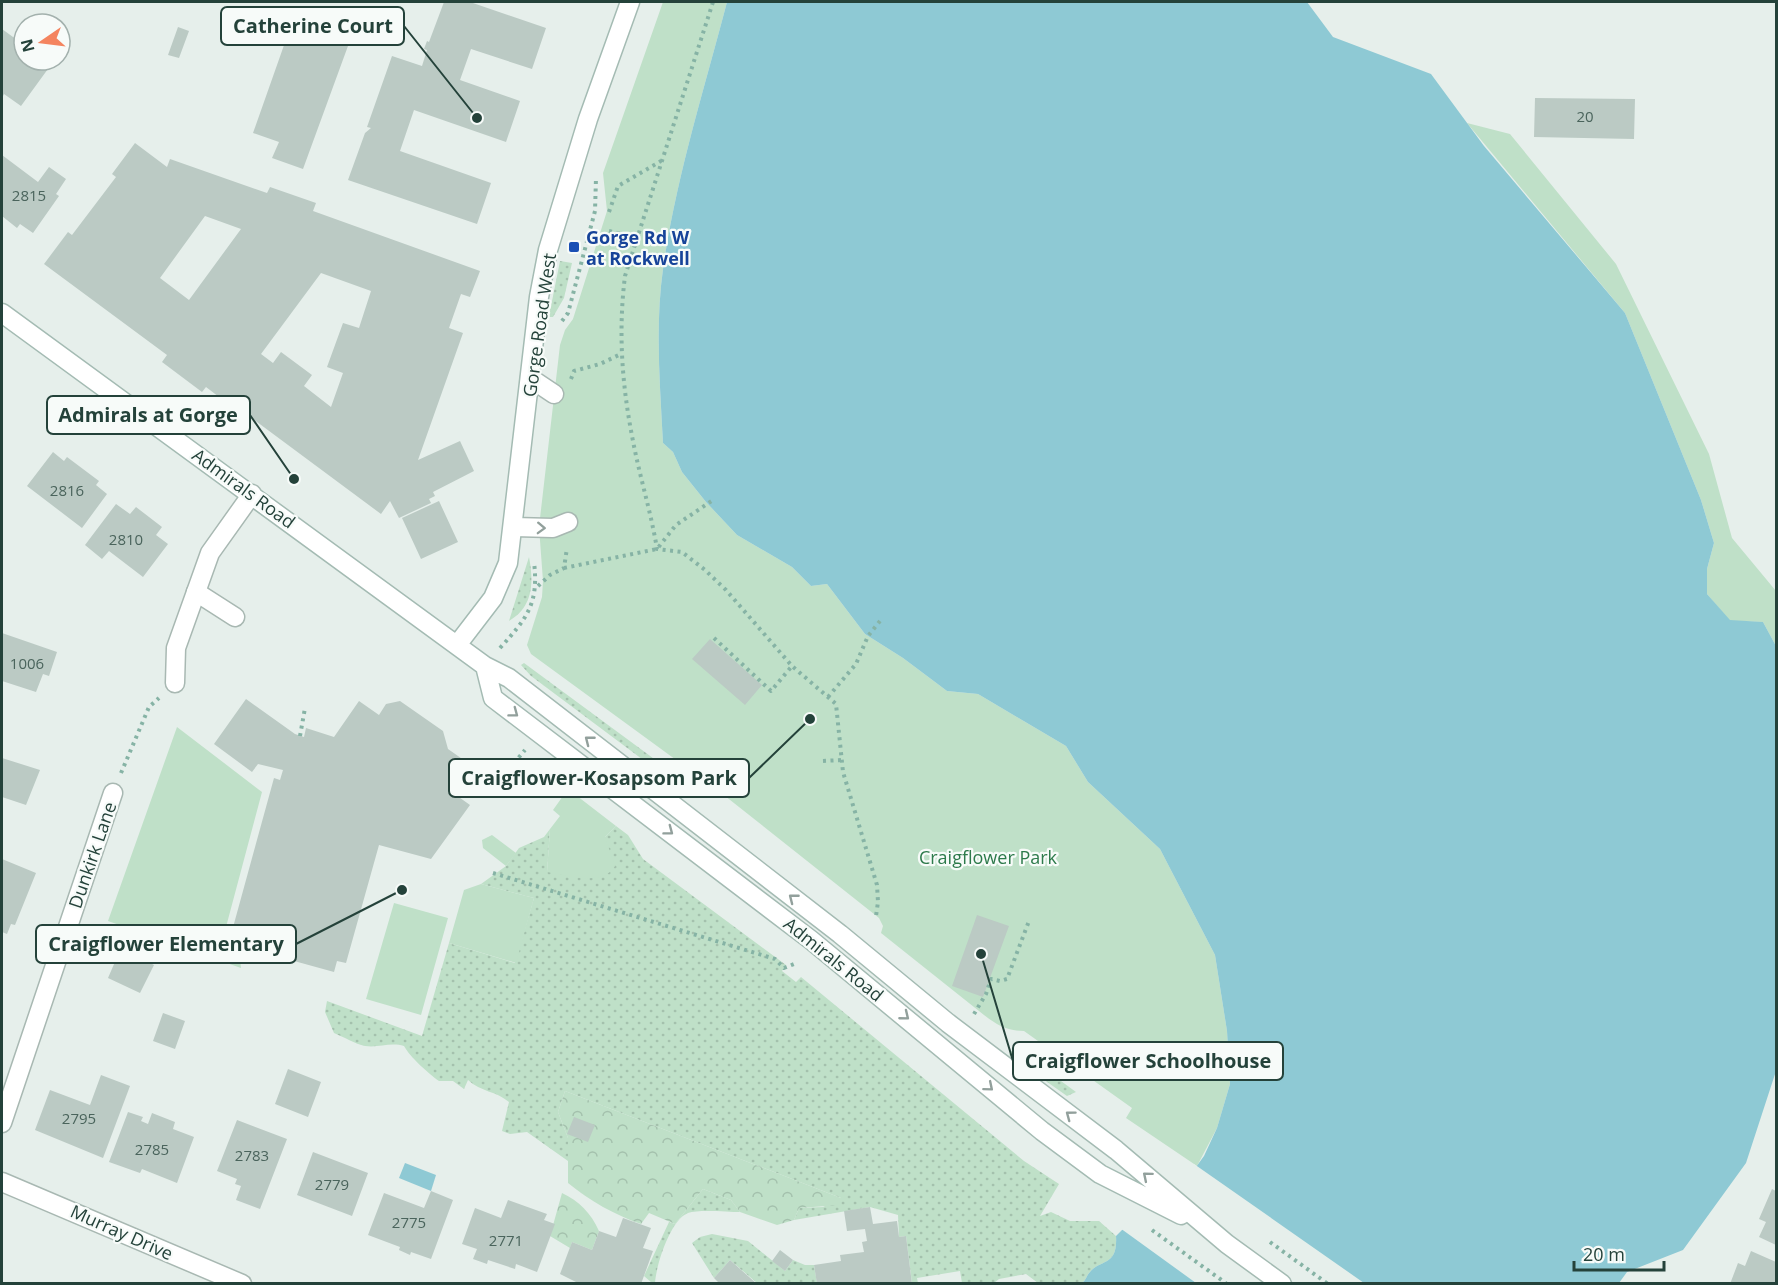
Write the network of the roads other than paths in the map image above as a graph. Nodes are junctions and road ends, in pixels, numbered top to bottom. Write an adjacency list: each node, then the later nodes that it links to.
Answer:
1 (630, 2): 3 (main road, Gorge Road West)
2 (2, 313): 5 (main road, Admirals Road)
3 (530, 378): 4 (main road); 7 (main road, Gorge Road West)
4 (554, 394)
5 (252, 494): 8 (main road); 10 (main road, Admirals Road)
6 (568, 522): 7 (main road, one-way to 6)
7 (514, 527): 10 (main road, Gorge Road West)
8 (196, 592): 9 (main road); 12 (main road)
9 (235, 617)
10 (457, 645): 11 (main road, Admirals Road)
11 (485, 666): 16 (main road, Admirals Road, one-way to 11); 16 (main road, Admirals Road, one-way to 16)
12 (175, 683)
13 (112, 793): 14 (main road, Dunkirk Lane)
14 (2, 1123)
15 (2, 1182): 17 (main road, Murray Drive)
16 (1207, 1228): 18 (main road, Admirals Road)
17 (242, 1284)
18 (1282, 1284)

